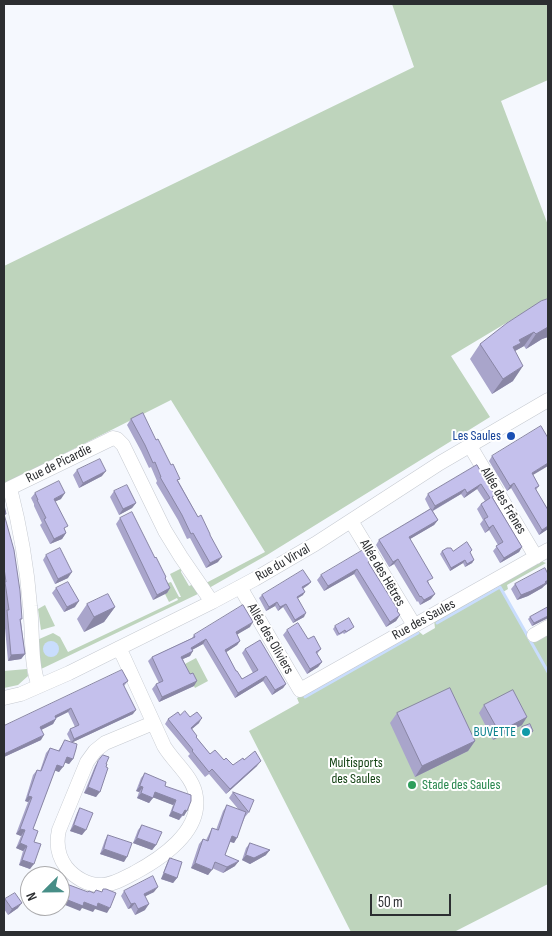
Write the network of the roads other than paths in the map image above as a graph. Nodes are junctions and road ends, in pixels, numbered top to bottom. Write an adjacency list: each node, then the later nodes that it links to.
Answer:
1 (548, 400): 2 (street, Rue du Virval)
2 (470, 446): 3 (street, Rue du Virval); 4 (street, Allée des Frênes)
3 (351, 521): 5 (street, Rue du Virval); 7 (street, Allée des Hêtres)
4 (544, 554): 7 (street, Rue des Saules)
5 (240, 587): 6 (street, Rue du Virval); 12 (street, Allée des Oliviers)
6 (212, 602): 10 (street, Rue du Virval); 11 (street, Rue de Picardie)
7 (414, 625): 12 (street, Rue des Saules)
8 (548, 627): 9 (street)
9 (534, 635)
10 (119, 648): 11 (street, Rue du Virval); 14 (street)
11 (39, 686): 13 (street, Rue du Virval)
12 (300, 690)
13 (4, 698)
14 (153, 723): 14 (street)

